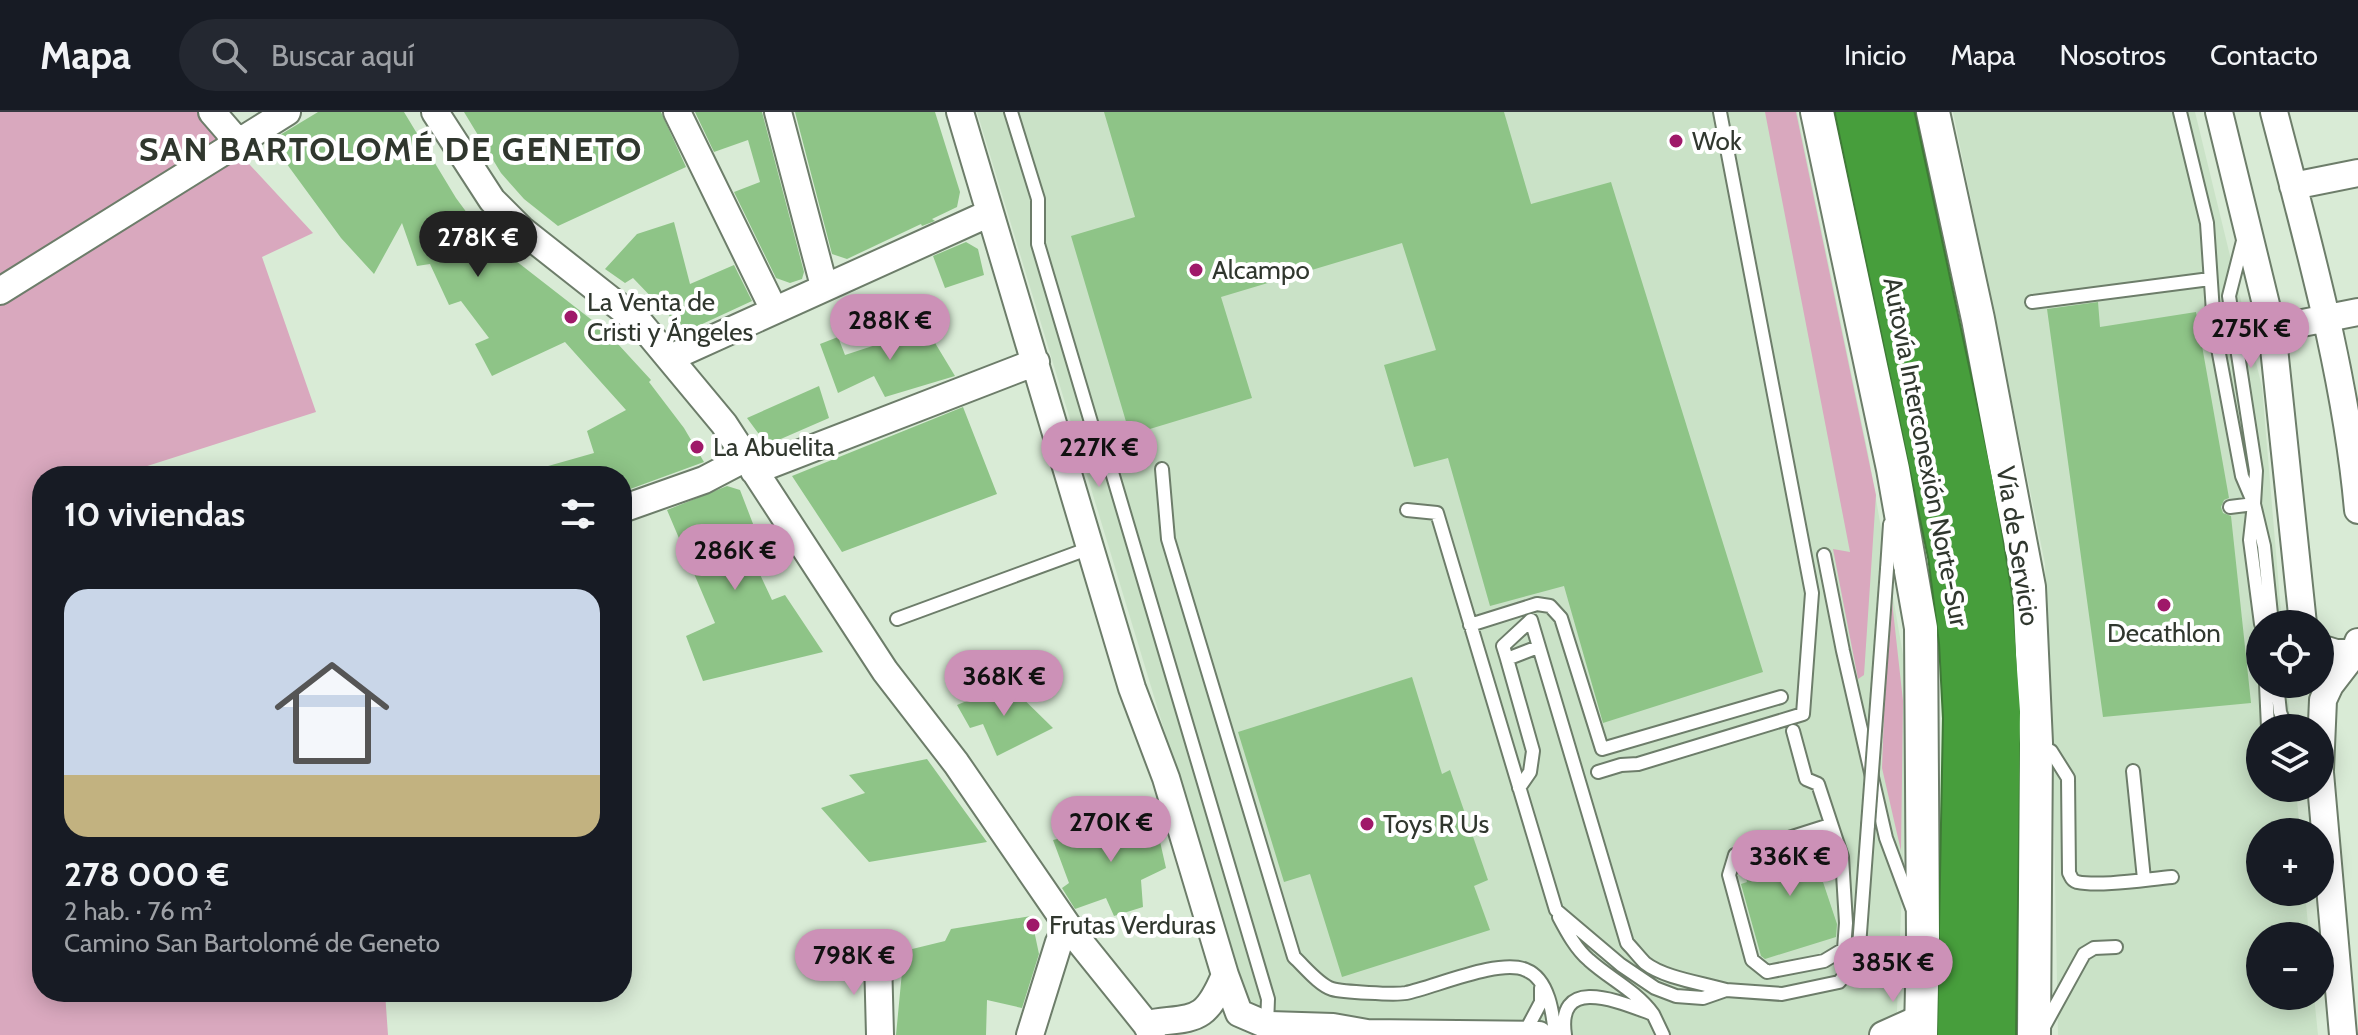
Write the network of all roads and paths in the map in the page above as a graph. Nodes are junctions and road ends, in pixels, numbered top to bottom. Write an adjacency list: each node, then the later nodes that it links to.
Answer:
1 (212, 112): 16 (street)
2 (287, 112): 16 (street)
3 (435, 112): 29 (street)
4 (677, 112): 25 (street)
5 (778, 112): 22 (street)
6 (960, 112): 19 (street)
7 (1011, 112): 74 (lane)
8 (1720, 112): 56 (lane)
9 (1817, 112): 34 (street)
10 (1858, 112): 73 (highway, Autovía Interconexión Norte-Sur)
11 (1891, 112): 85 (highway, Autovía Interconexión Norte-Sur)
12 (1933, 112): 54 (street, Vía de Servicio)
13 (2180, 112): 21 (lane)
14 (2219, 112): 20 (street)
15 (2274, 112): 18 (street)
16 (238, 142): 23 (street)
17 (2358, 173): 18 (street)
18 (2293, 186): 27 (street)
19 (990, 213): 22 (street); 30 (street)
20 (2248, 223): 28 (street); 35 (lane)
21 (2210, 279): 24 (lane); 35 (lane)
22 (824, 286): 25 (street)
23 (0, 291)
24 (2032, 302)
25 (774, 310): 29 (street)
26 (2358, 312): 27 (street)
27 (2327, 318): 28 (street); 31 (street)
28 (2272, 329): 44 (street)
29 (670, 358): 32 (street)
30 (1036, 362): 32 (street); 40 (street)
31 (2356, 452): 39 (street)
32 (750, 464): 36 (street); 63 (street)
33 (1162, 469): 68 (lane)
34 (1893, 469): 64 (street); 69 (lane, bridge)
35 (2254, 504): 37 (lane); 42 (lane); 43 (lane)
36 (632, 505)
37 (2230, 507)
38 (1407, 510): 46 (lane)
39 (2358, 510)
40 (1090, 548): 45 (lane); 67 (street)
41 (1824, 555): 64 (lane)
42 (2259, 610)
43 (2271, 610)
44 (2302, 610)
45 (897, 619)
46 (1470, 625): 51 (lane); 57 (lane)
47 (1538, 647): 50 (lane); 50 (lane); 69 (lane)
48 (2334, 652): 49 (street)
49 (2357, 654): 52 (street)
50 (1507, 659): 57 (lane)
51 (1781, 697)
52 (2322, 714)
53 (1793, 731): 59 (lane)
54 (2036, 743): 61 (lane); 86 (street, Vía de Servicio)
55 (2133, 771): 61 (lane)
56 (1598, 772)
57 (1519, 788): 62 (lane)
58 (2323, 802): 87 (street)
59 (1830, 825): 59 (lane)
60 (2172, 877): 61 (lane)
61 (2144, 879)
62 (1556, 910): 69 (lane); 70 (lane)
63 (1072, 932): 72 (street); 78 (street)
64 (1923, 937): 73 (street)
65 (2116, 947): 86 (lane)
66 (878, 958): 77 (street)
67 (1225, 975): 71 (street); 74 (street)
68 (1541, 985): 79 (lane); 81 (lane)
69 (1726, 990)
70 (1653, 1014): 82 (lane); 83 (lane)
71 (1195, 1025): 72 (street)
72 (1149, 1029)
73 (1934, 1029): 84 (street)
74 (1267, 1030): 75 (street)
75 (1365, 1034): 76 (street)
76 (1454, 1034): 79 (street)
77 (880, 1035)
78 (1030, 1035)
79 (1524, 1035): 80 (street)
80 (1539, 1035)
81 (1555, 1035)
82 (1565, 1035)
83 (1663, 1035)
84 (1883, 1035)
85 (1993, 1035)
86 (2035, 1035)
87 (2343, 1035)

